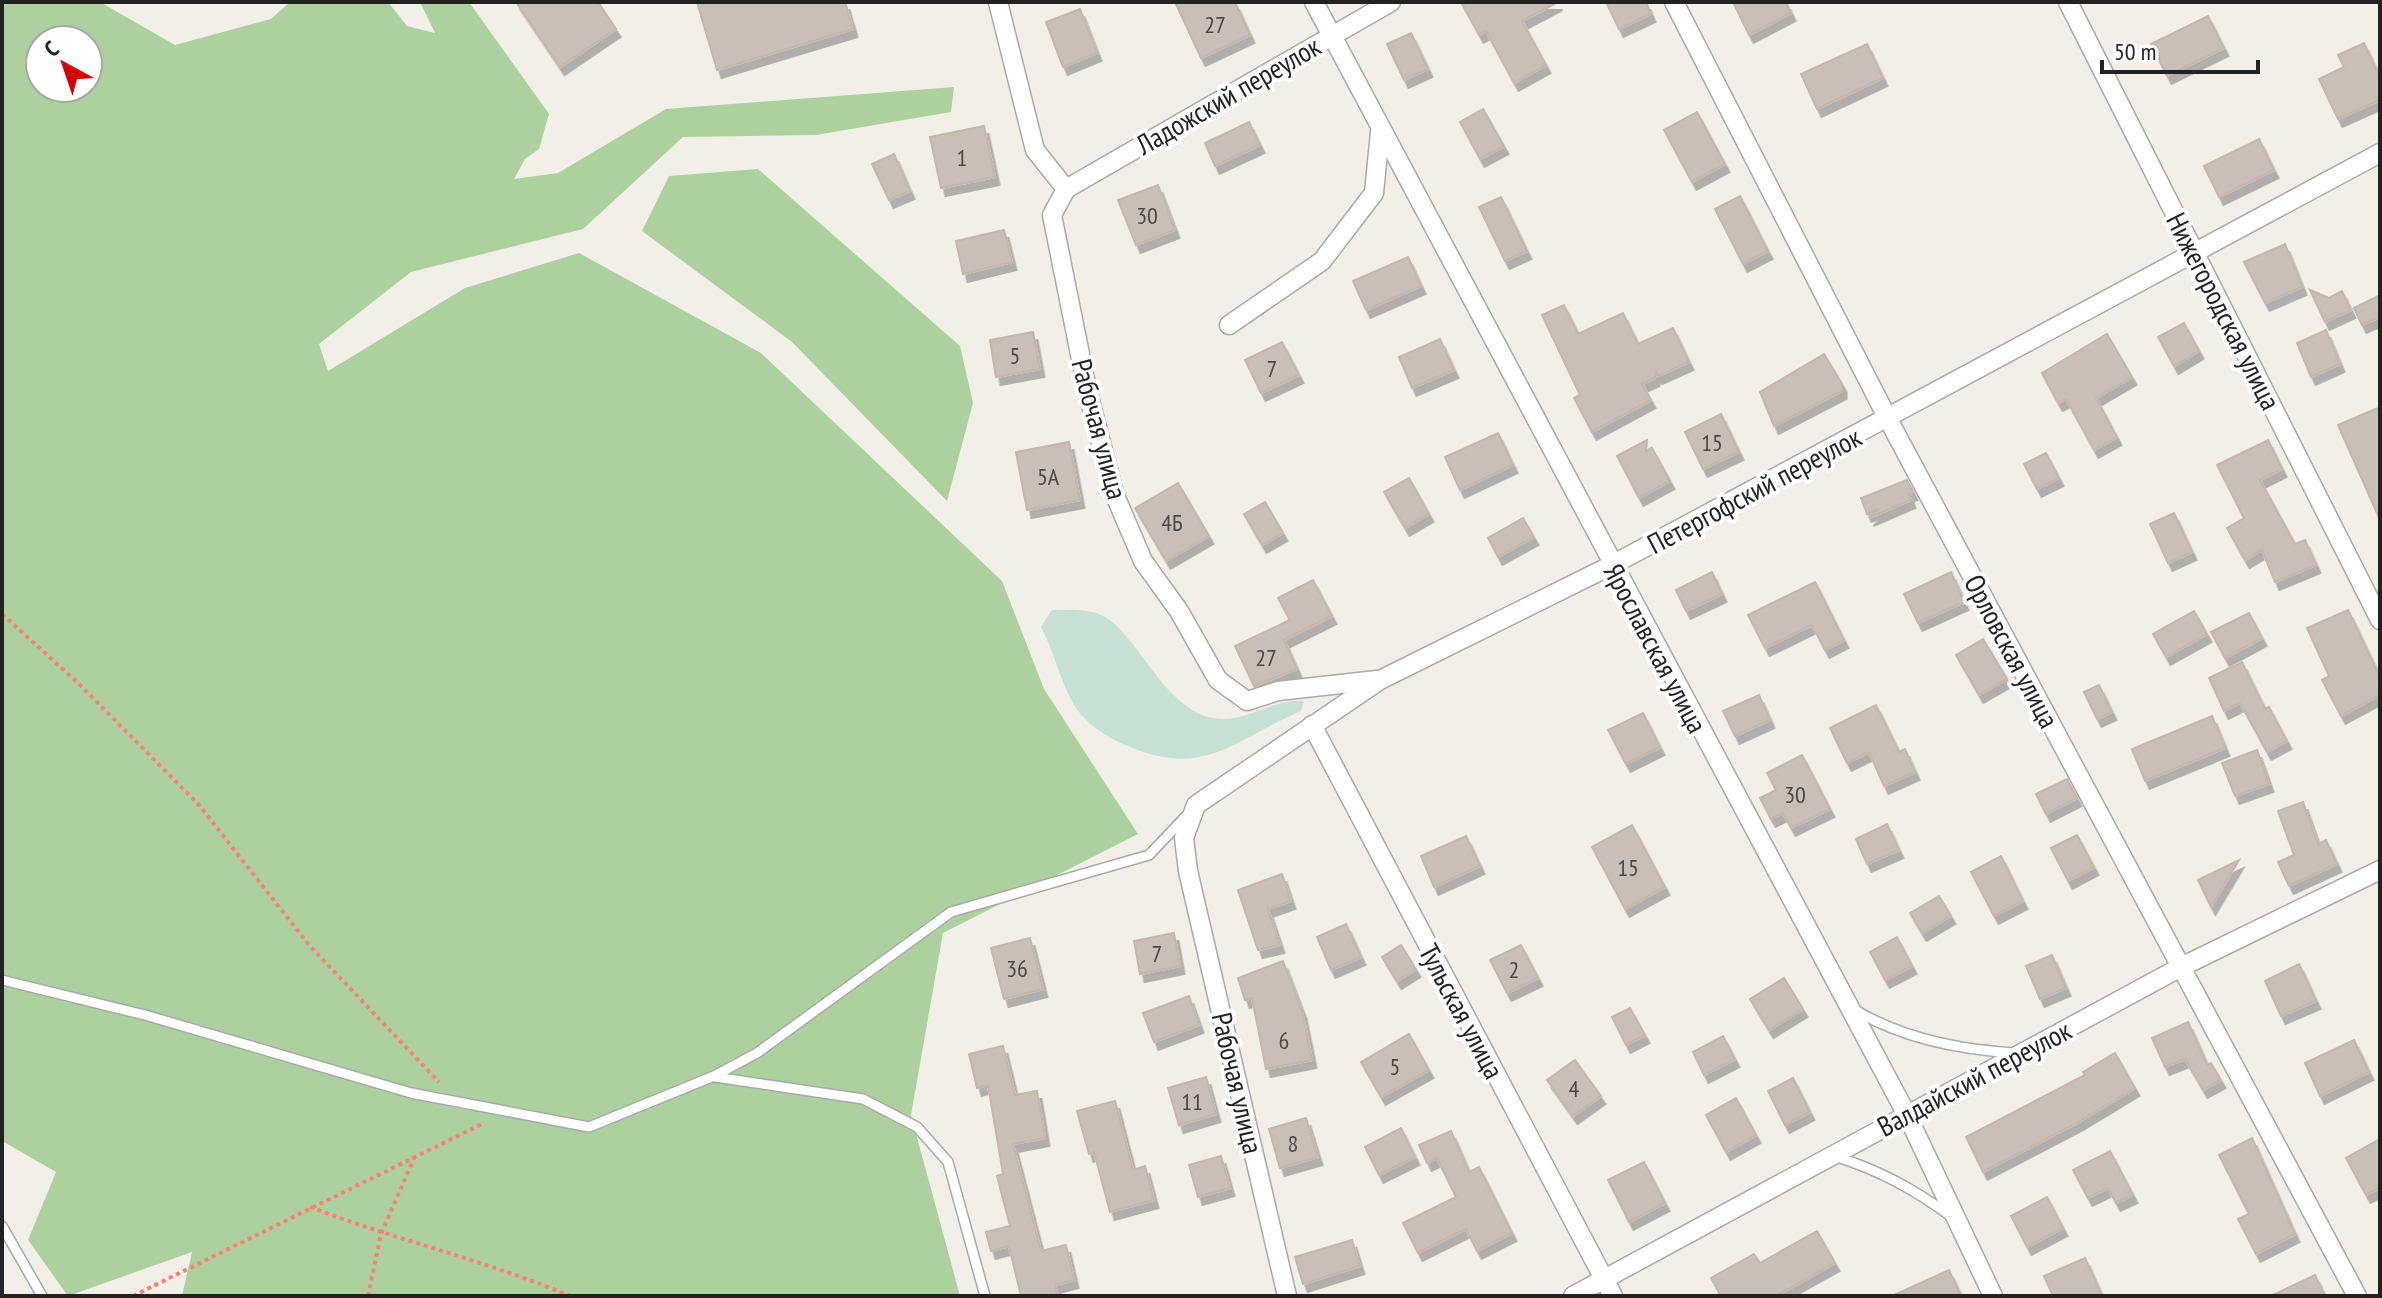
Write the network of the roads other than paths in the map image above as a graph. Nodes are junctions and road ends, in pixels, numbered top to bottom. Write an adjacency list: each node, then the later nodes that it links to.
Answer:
1 (998, 2): 9 (street)
2 (1314, 2): 6 (street, Ярославская улица)
3 (1391, 2): 6 (street, Ладожский переулок)
4 (1674, 2): 12 (street, Орловская улица)
5 (2068, 2): 10 (street, Нижегородская улица)
6 (1332, 36): 7 (street, Ярославская улица); 9 (street, Ладожский переулок)
7 (1380, 132): 11 (street); 13 (street, Ярославская улица)
8 (2380, 153): 10 (street, Петергофский переулок)
9 (1066, 189): 15 (street, Рабочая улица)
10 (2194, 250): 12 (street, Петергофский переулок); 14 (street, Нижегородская улица)
11 (1229, 325)
12 (1888, 419): 13 (street, Петергофский переулок); 19 (street, Орловская улица)
13 (1612, 565): 15 (street, Петергофский переулок); 21 (street, Ярославская улица)
14 (2380, 620)
15 (1380, 680): 16 (street, Петергофский переулок)
16 (1312, 725): 17 (street, Петергофский переулок); 28 (street, Тульская улица)
17 (1196, 805): 23 (lane); 31 (street, Рабочая улица)
18 (2380, 870): 19 (street, Валдайский переулок)
19 (2181, 967): 22 (street, Валдайский переулок); 35 (street, Орловская улица)
20 (2, 980): 23 (lane)
21 (1849, 1006): 22 (lane); 24 (street, Ярославская улица)
22 (2020, 1053): 24 (street, Валдайский переулок)
23 (714, 1076): 30 (lane)
24 (1907, 1115): 25 (street, Валдайский переулок); 26 (street, Ярославская улица)
25 (1831, 1155): 26 (lane); 28 (street, Валдайский переулок)
26 (1957, 1221): 34 (street, Ярославская улица)
27 (2, 1226): 29 (lane)
28 (1604, 1279): 32 (street, Валдайский переулок); 33 (street, Тульская улица)
29 (42, 1296)
30 (985, 1296)
31 (1287, 1296)
32 (1573, 1296)
33 (1613, 1296)
34 (1993, 1296)
35 (2357, 1296)

